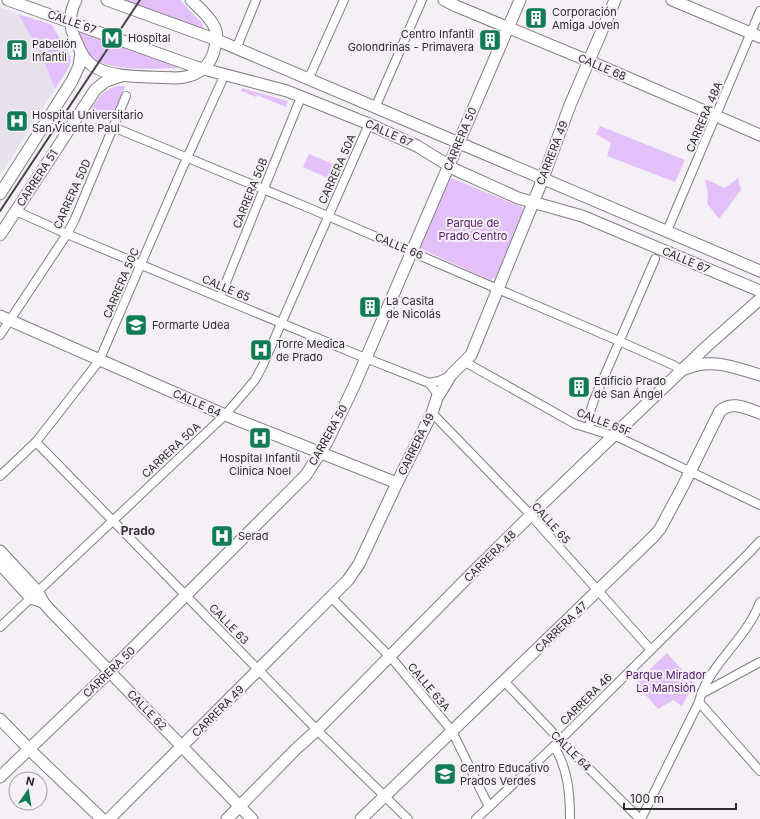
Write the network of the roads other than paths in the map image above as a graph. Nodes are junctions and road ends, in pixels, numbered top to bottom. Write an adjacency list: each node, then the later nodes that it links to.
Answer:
1 (8, 0): 13 (main road, CALLE 67)
2 (76, 0): 13 (main road)
3 (107, 0): 16 (main road, CALLE 67)
4 (191, 0): 16 (main road)
5 (256, 0): 17 (street)
6 (344, 0): 23 (street)
7 (422, 0): 26 (street)
8 (444, 0): 14 (main road, CALLE 68)
9 (520, 0): 14 (main road, CARRERA 50)
10 (615, 0): 19 (main road, CARRERA 49)
11 (672, 0): 15 (main road)
12 (760, 11): 15 (street, CARRERA 48A)
13 (70, 22): 18 (main road); 20 (main road, CALLE 67)
14 (508, 28): 19 (main road, CALLE 68); 31 (main road, CARRERA 50)
15 (755, 35): 27 (street, CARRERA 48A)
16 (217, 40): 17 (main road, CALLE 67); 20 (main road)
17 (236, 48): 23 (main road, CALLE 67)
18 (81, 52): 22 (main road); 36 (main road, CARRERA 51)
19 (589, 62): 27 (main road, CALLE 68); 34 (main road, CARRERA 49)
20 (203, 69): 21 (main road, CALLE 67); 22 (main road)
21 (225, 74): 25 (main road, CALLE 67); 32 (street, CARRERA 50C)
22 (124, 75): 38 (main road, CARRERA 51)
23 (308, 80): 26 (main road, CALLE 67)
24 (126, 96): 29 (street, CARRERA 50D)
25 (301, 96): 28 (main road, CALLE 67); 35 (street, CARRERA 50B)
26 (375, 108): 31 (main road, CALLE 67)
27 (716, 117): 30 (main road, CALLE 68); 40 (street, CARRERA 48A)
28 (369, 124): 33 (main road, CALLE 67); 39 (street, CARRERA 50A)
29 (113, 127): 32 (street, CALLE 66); 41 (street, CARRERA 50D)
30 (760, 135)
31 (458, 143): 33 (main road, CARRERA 50); 34 (main road, CALLE 67)
32 (187, 157): 35 (street, CALLE 66); 45 (street, CARRERA 50C)
33 (448, 166): 37 (main road, CALLE 67); 43 (main road, CARRERA 50)
34 (542, 179): 37 (main road, CARRERA 49); 40 (main road, CALLE 67)
35 (263, 188): 39 (street, CALLE 66); 49 (street, CARRERA 50B)
36 (0, 194)
37 (533, 202): 47 (main road, CARRERA 49); 48 (main road, CALLE 67)
38 (16, 210): 41 (street, CALLE 65); 42 (main road, CARRERA 51)
39 (328, 216): 43 (street, CALLE 66); 52 (street, CARRERA 50A)
40 (667, 231): 46 (main road, CALLE 67)
41 (67, 234): 45 (street, CALLE 65); 51 (street, CARRERA 50D)
42 (0, 235)
43 (412, 252): 47 (street, CALLE 66); 56 (main road, CARRERA 50)
44 (655, 259): 54 (street)
45 (140, 264): 49 (street, CALLE 65); 57 (street, CARRERA 50C)
46 (760, 271)
47 (498, 289): 54 (street, CALLE 66); 58 (main road, CARRERA 49)
48 (760, 291)
49 (220, 297): 52 (street, CALLE 65)
50 (760, 299): 55 (main road, CARRERA 48)
51 (5, 318): 53 (street, CARRERA 50D); 57 (main road, CALLE 64)
52 (281, 323): 56 (street, CALLE 65); 67 (street, CARRERA 50A)
53 (0, 335)
54 (619, 340): 60 (street, CALLE 66); 68 (street)
55 (707, 346): 59 (main road); 60 (main road, CARRERA 48)
56 (366, 359): 63 (street, CALLE 65); 71 (main road, CARRERA 50)
57 (99, 360): 67 (main road, CALLE 64); 70 (street, CARRERA 50C)
58 (465, 362): 61 (main road, CARRERA 49); 68 (street, CALLE 65F)
59 (724, 365): 60 (main road); 62 (main road)
60 (682, 370): 69 (main road, CARRERA 48)
61 (451, 375): 63 (street); 64 (main road, CARRERA 49)
62 (760, 375)
63 (429, 383): 64 (street)
64 (438, 398): 65 (main road, CARRERA 49)
65 (432, 413): 74 (main road, CARRERA 49); 76 (street, CALLE 65)
66 (760, 413): 72 (main road, CARRERA 47)
67 (225, 416): 71 (main road, CALLE 64); 77 (street, CARRERA 50A)
68 (590, 428): 69 (street, CALLE 65F)
69 (613, 435): 72 (street, CALLE 65F); 76 (main road, CARRERA 48)
70 (36, 442): 73 (street, CARRERA 50C); 77 (street, CALLE 63)
71 (320, 452): 74 (main road, CALLE 64); 83 (main road, CARRERA 50)
72 (690, 472): 75 (street, CALLE 65F); 81 (main road, CARRERA 47)
73 (0, 476)
74 (397, 483): 84 (main road, CARRERA 49)
75 (760, 505)
76 (530, 516): 81 (street, CALLE 65); 88 (main road, CARRERA 48)
77 (113, 521): 82 (street, CARRERA 50A); 83 (street, CALLE 63)
78 (759, 543): 87 (street, CARRERA 46)
79 (0, 551): 82 (main road, CALLE 62)
80 (0, 564): 82 (main road, CALLE 62)
81 (597, 591): 87 (street, CALLE 65); 92 (main road, CARRERA 47)
82 (35, 595): 86 (street, CARRERA 50A); 91 (main road, CALLE 62)
83 (186, 595): 90 (street, CALLE 63); 91 (main road, CARRERA 50)
84 (331, 597): 88 (street, CALLE 63A); 90 (main road, CARRERA 49)
85 (760, 602): 93 (street)
86 (0, 627)
87 (651, 650): 97 (street, CARRERA 46)
88 (390, 657): 95 (main road, CARRERA 48); 96 (street, CALLE 63A)
89 (760, 662): 93 (street)
90 (259, 669): 95 (street, CALLE 63); 98 (main road, CARRERA 49)
91 (110, 671): 98 (main road, CALLE 62); 99 (main road, CARRERA 50)
92 (504, 681): 96 (main road, CARRERA 47); 97 (street, CALLE 64)
93 (700, 698): 100 (street); 113 (street)
94 (0, 719): 99 (main road)
95 (317, 730): 102 (street, CALLE 63); 103 (main road, CARRERA 48)
96 (452, 731): 102 (main road, CARRERA 47); 104 (street, CALLE 63A)
97 (557, 743): 104 (street, CARRERA 46); 112 (street); 113 (street, CALLE 64)
98 (182, 746): 103 (main road, CALLE 62); 106 (main road, CARRERA 49)
99 (29, 749): 101 (main road, CARRERA 50); 105 (main road)
100 (760, 771)
101 (0, 777)
102 (385, 796): 109 (main road, CARRERA 47); 110 (street, CALLE 63)
103 (240, 806): 107 (main road, CARRERA 48); 108 (main road, CALLE 62)
104 (489, 807): 111 (street, CARRERA 46)
105 (102, 819)
106 (109, 819)
107 (227, 819)
108 (252, 819)
109 (361, 819)
110 (408, 819)
111 (476, 819)
112 (570, 819)
113 (640, 819)

